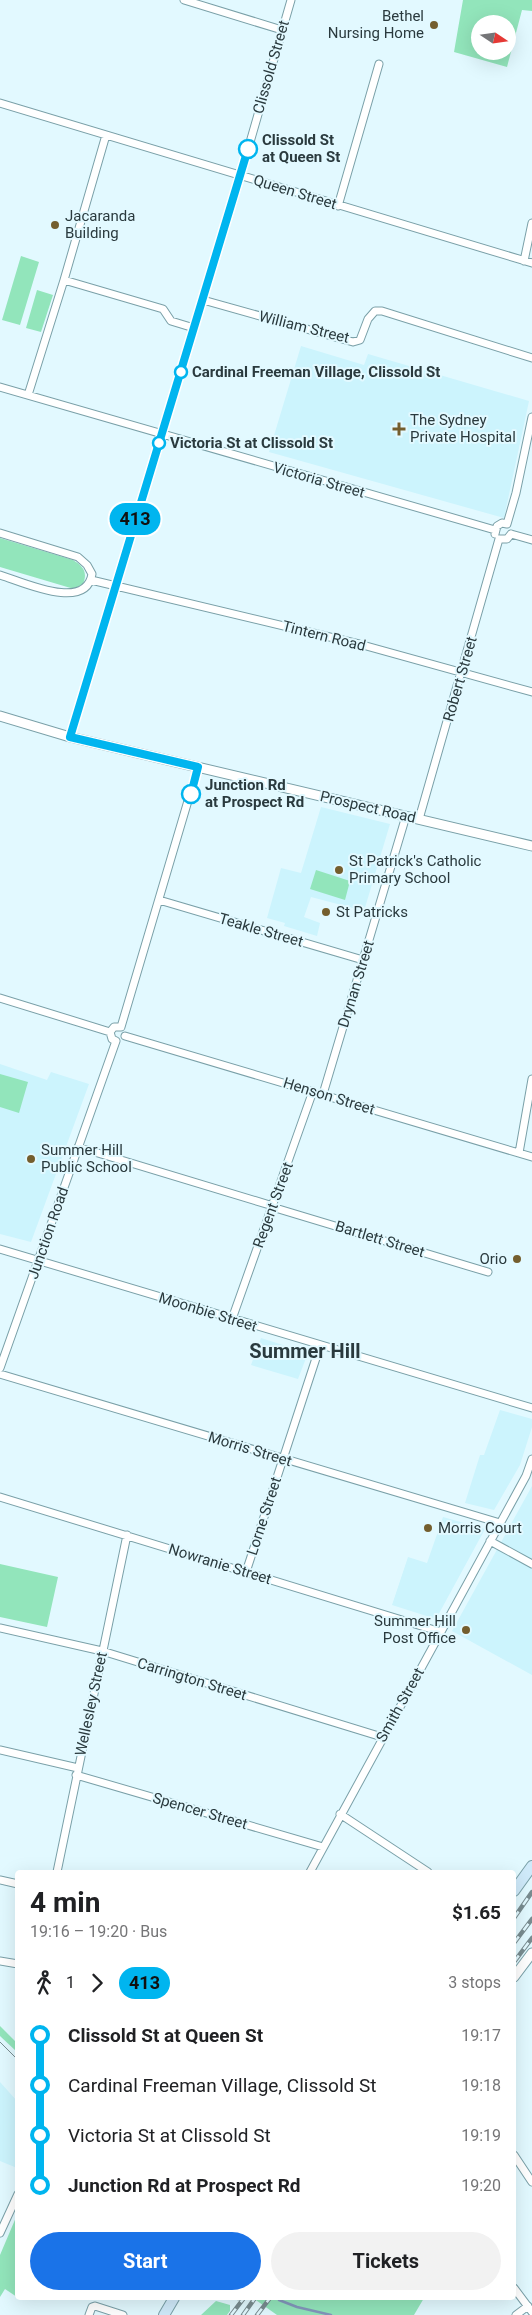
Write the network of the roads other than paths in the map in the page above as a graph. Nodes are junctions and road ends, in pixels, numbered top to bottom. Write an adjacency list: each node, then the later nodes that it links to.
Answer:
1 (184, 0): 3 (street)
2 (291, 0): 3 (street, Clissold Street)
3 (282, 30): 7 (street, Clissold Street)
4 (378, 64): 8 (street)
5 (0, 104): 6 (street, Queen Street)
6 (106, 135): 7 (street, Queen Street); 12 (street)
7 (240, 176): 8 (street, Queen Street); 13 (street, Clissold Street)
8 (338, 206): 10 (street, Queen Street)
9 (532, 223): 10 (street)
10 (524, 261): 11 (street, Queen Street)
11 (532, 263)
12 (64, 280): 14 (street); 17 (street)
13 (203, 300): 14 (street, Clissold Street); 15 (street, William Street)
14 (194, 328): 19 (street, Clissold Street)
15 (532, 358)
16 (0, 387): 17 (street, Victoria Street)
17 (28, 395): 19 (street, Victoria Street)
18 (532, 417): 20 (street)
19 (162, 435): 21 (street, Victoria Street); 28 (street, Clissold Street)
20 (507, 524): 21 (street); 23 (street)
21 (495, 530): 24 (street)
22 (0, 532): 27 (street)
23 (512, 534): 24 (street); 25 (street)
24 (499, 539): 29 (street, Robert Street)
25 (532, 540)
26 (0, 575): 27 (street)
27 (91, 580): 28 (street, Tintern Road)
28 (115, 587): 29 (street, Tintern Road); 32 (street, Clissold Street)
29 (462, 673): 30 (street, Tintern Road); 35 (street, Robert Street)
30 (532, 692)
31 (0, 716): 32 (street, Prospect Road)
32 (70, 737): 33 (street, Prospect Road)
33 (198, 767): 34 (street, Prospect Road); 37 (street)
34 (406, 816): 35 (street, Prospect Road); 38 (street, Drynan Street)
35 (419, 819): 36 (street, Prospect Road)
36 (532, 846)
37 (159, 900): 38 (street, Teakle Street); 40 (street)
38 (363, 960): 46 (street, Drynan Street)
39 (0, 998): 41 (street)
40 (121, 1027): 41 (street); 42 (street)
41 (110, 1032): 43 (street)
42 (125, 1036): 43 (street); 45 (street, Henson Street)
43 (116, 1042): 47 (street, Junction Road)
44 (532, 1079): 48 (street)
45 (313, 1091): 46 (street, Henson Street); 50 (street, Regent Street)
46 (324, 1094): 48 (street, Henson Street)
47 (78, 1147): 50 (street, Bartlett Street); 52 (street, Junction Road)
48 (519, 1152): 49 (street, Henson Street)
49 (532, 1156)
50 (272, 1207): 53 (street, Bartlett Street); 54 (street, Regent Street)
51 (0, 1249): 52 (street, Moonbie Street)
52 (38, 1260): 54 (street, Moonbie Street); 56 (street, Junction Road)
53 (488, 1272)
54 (232, 1319): 55 (street, Moonbie Street)
55 (320, 1346): 58 (street, Moonbie Street); 59 (street, Lorne Street)
56 (0, 1368)
57 (0, 1374): 59 (street, Morris Street)
58 (532, 1408)
59 (283, 1459): 62 (street, Morris Street); 66 (street, Lorne Street)
60 (532, 1459): 62 (street, Smith Street)
61 (0, 1497): 63 (street, Nowranie Street)
62 (500, 1523): 64 (street, Smith Street)
63 (127, 1535): 66 (street, Nowranie Street); 69 (street, Wellesley Street)
64 (490, 1541): 65 (street); 68 (street, Smith Street)
65 (532, 1564)
66 (246, 1572): 68 (street, Nowranie Street)
67 (0, 1628): 69 (street, Carrington Street)
68 (440, 1632): 70 (street, Smith Street)
69 (102, 1651): 70 (street, Carrington Street); 72 (street, Wellesley Street)
70 (382, 1737): 73 (street, Smith Street)
71 (0, 1750): 72 (street, Spencer Street)
72 (77, 1771): 74 (street, Spencer Street); 76 (street, Wellesley Street)
73 (340, 1814): 74 (street, Smith Street); 78 (street)
74 (323, 1848): 77 (street, Smith Street)
75 (532, 1866): 81 (main road)
76 (56, 1870)
77 (311, 1870)
78 (425, 1870)
79 (0, 1880): 80 (street)
80 (15, 1883)
81 (516, 1888)
82 (532, 1953): 85 (street)
83 (0, 1960): 84 (street)
84 (15, 1963)
85 (516, 1974)
86 (516, 2158): 87 (street)
87 (532, 2182)
88 (15, 2200): 89 (street)
89 (0, 2233)
90 (516, 2291): 92 (street)
91 (173, 2300): 95 (main road)
92 (530, 2309): 96 (street)
93 (88, 2315): 94 (street)
94 (123, 2315)
95 (164, 2315)
96 (516, 2315)

